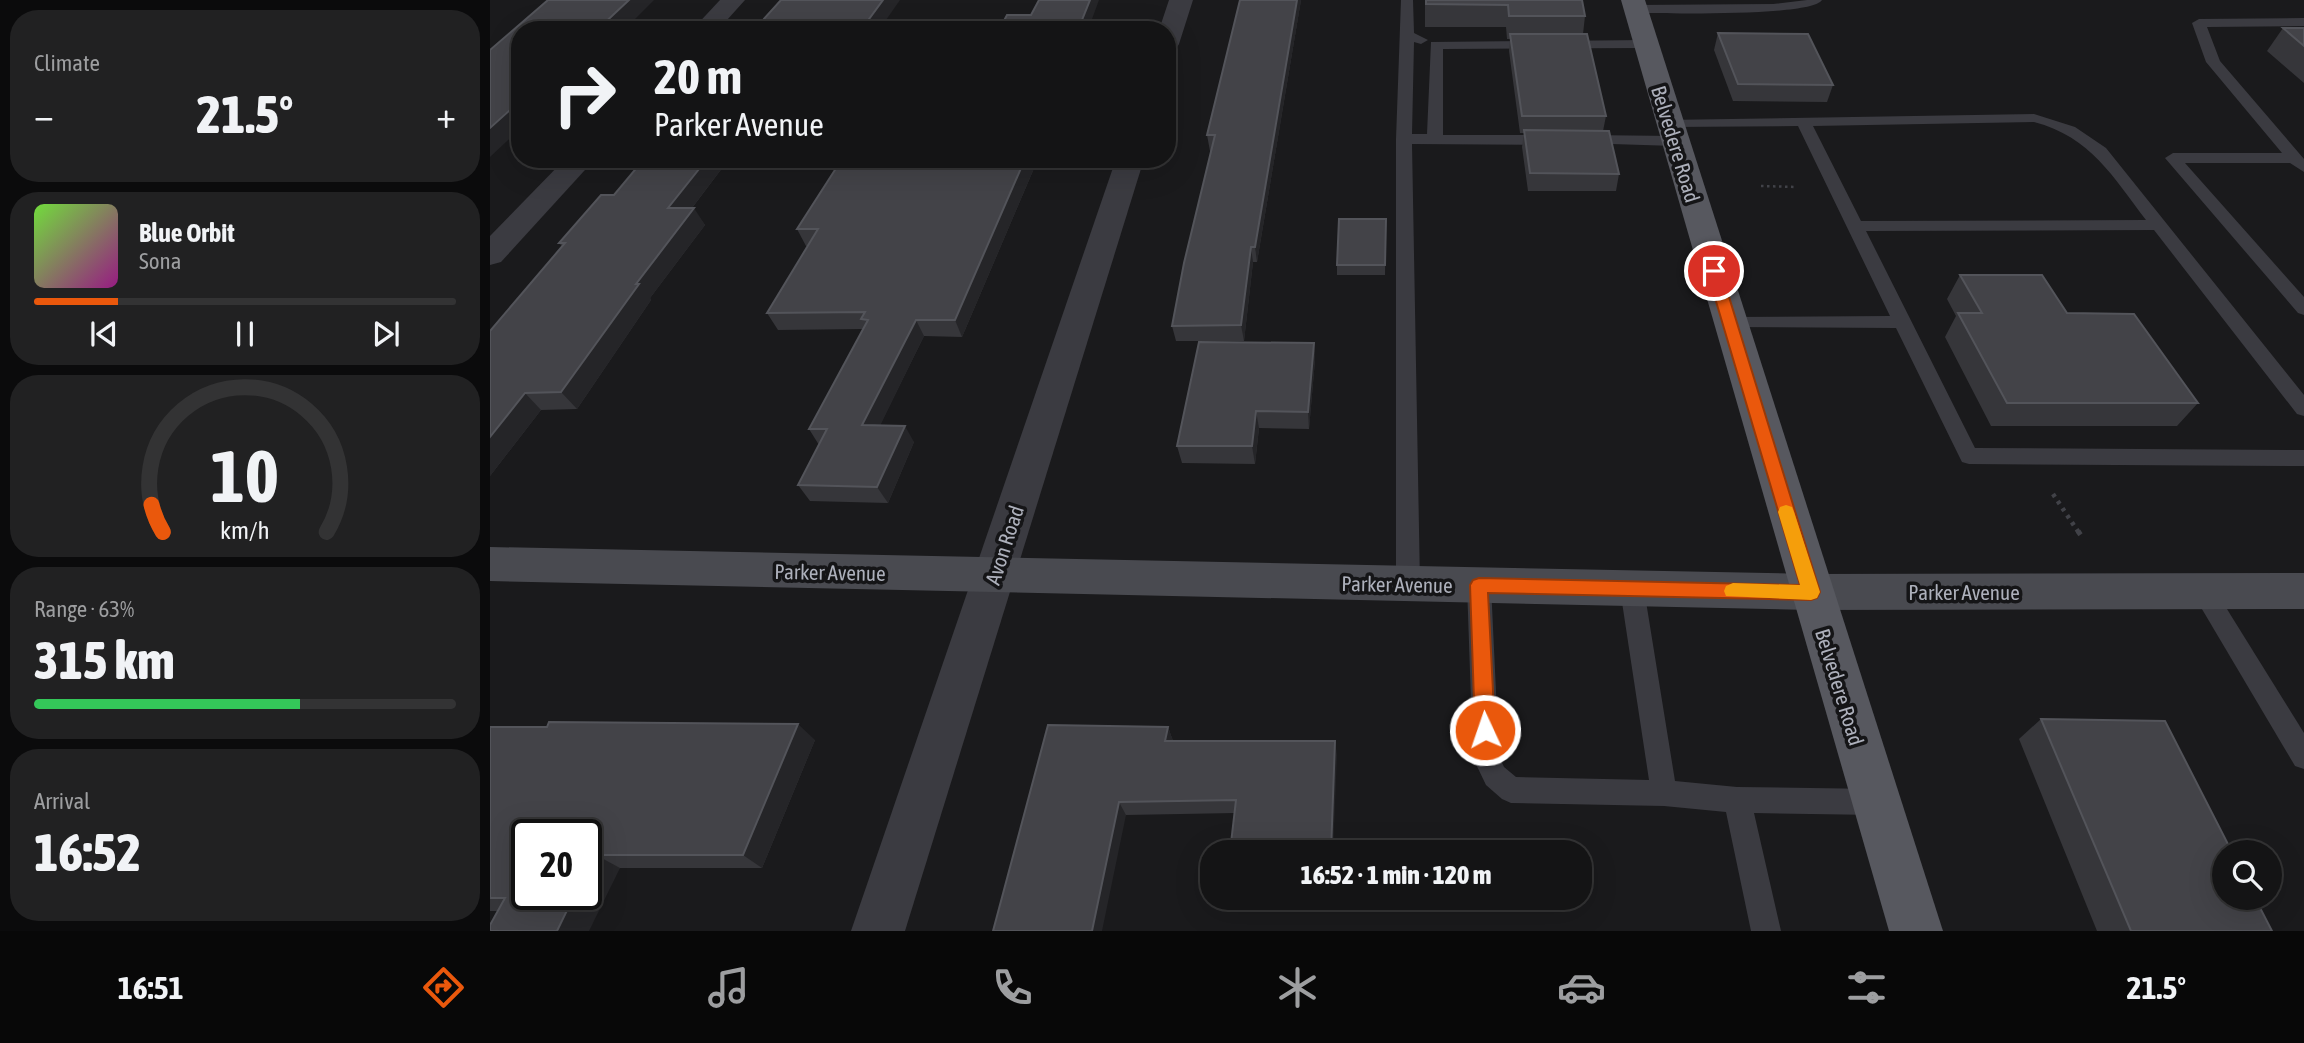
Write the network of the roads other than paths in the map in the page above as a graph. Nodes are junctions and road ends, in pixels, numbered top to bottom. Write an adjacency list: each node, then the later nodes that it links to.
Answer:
1 (733, 0): 7 (street)
2 (1181, 0): 8 (street)
3 (1408, 0): 10 (lane)
4 (1816, 0): 5 (lane)
5 (1730, 3): 6 (lane)
6 (1634, 5): 11 (main road, Belvedere Road)
7 (713, 21)
8 (1174, 21)
9 (2304, 22): 17 (lane)
10 (1407, 35): 12 (lane); 15 (lane)
11 (1646, 44): 12 (lane); 14 (main road, Belvedere Road)
12 (1436, 45): 16 (lane)
13 (1803, 121): 14 (lane); 20 (lane); 21 (lane)
14 (1672, 132): 16 (lane); 25 (main road, Belvedere Road)
15 (1404, 139): 16 (lane); 30 (lane)
16 (1435, 139)
17 (2299, 163): 23 (lane)
18 (572, 168): 22 (street)
19 (1127, 168): 29 (street, Avon Road)
20 (2157, 225): 21 (lane); 26 (lane)
21 (1858, 226): 24 (lane)
22 (490, 255)
23 (2304, 309)
24 (1902, 322): 25 (lane); 27 (lane)
25 (1730, 323): 34 (main road, Belvedere Road)
26 (2304, 409)
27 (2304, 458)
28 (490, 564): 29 (street, Parker Avenue)
29 (994, 575): 30 (street, Parker Avenue); 40 (street, Avon Road)
30 (1408, 584): 31 (street, Parker Avenue)
31 (1479, 585): 32 (street, Parker Avenue); 37 (lane)
32 (1633, 589): 34 (street, Parker Avenue); 37 (lane)
33 (2304, 591): 35 (street, Parker Avenue)
34 (1811, 592): 35 (street, Parker Avenue); 39 (main road, Belvedere Road)
35 (2204, 592): 36 (lane)
36 (2304, 757)
37 (1664, 793): 38 (lane)
38 (1737, 800): 39 (lane); 41 (lane)
39 (1876, 802): 42 (main road, Belvedere Road)
40 (877, 931)
41 (1766, 931)
42 (1916, 931)

